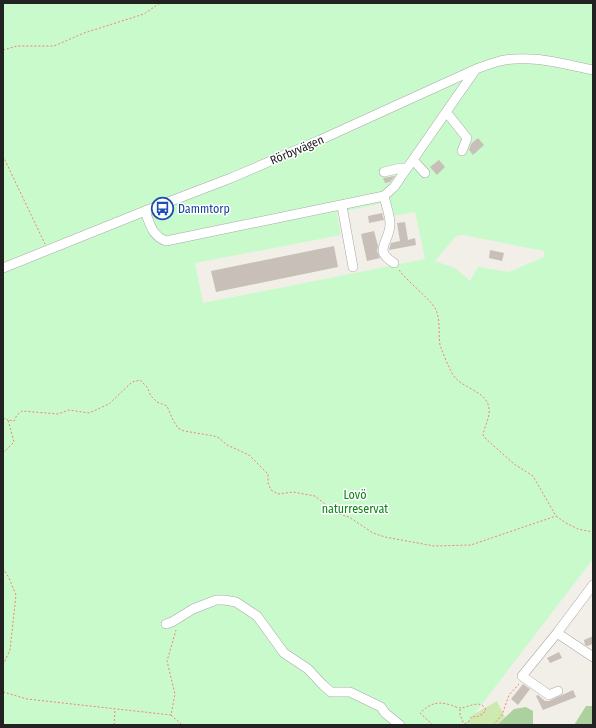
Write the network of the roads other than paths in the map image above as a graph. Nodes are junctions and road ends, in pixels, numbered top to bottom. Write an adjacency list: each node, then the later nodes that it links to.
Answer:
1 (476, 69): 2 (street, Rörbyvägen); 3 (street); 11 (street, Rörbyvägen)
2 (593, 70)
3 (447, 113): 4 (street); 5 (street)
4 (462, 151)
5 (413, 160): 6 (street); 8 (street)
6 (407, 168): 7 (street); 9 (street)
7 (384, 172)
8 (425, 173)
9 (384, 196): 10 (street); 12 (street)
10 (342, 206): 11 (street); 13 (street)
11 (145, 211): 14 (street, Rörbyvägen)
12 (394, 263)
13 (353, 267)
14 (3, 268)
15 (593, 585): 17 (street)
16 (169, 623): 20 (street)
17 (557, 633): 18 (street); 19 (street)
18 (593, 656)
19 (558, 691)
20 (400, 725)

